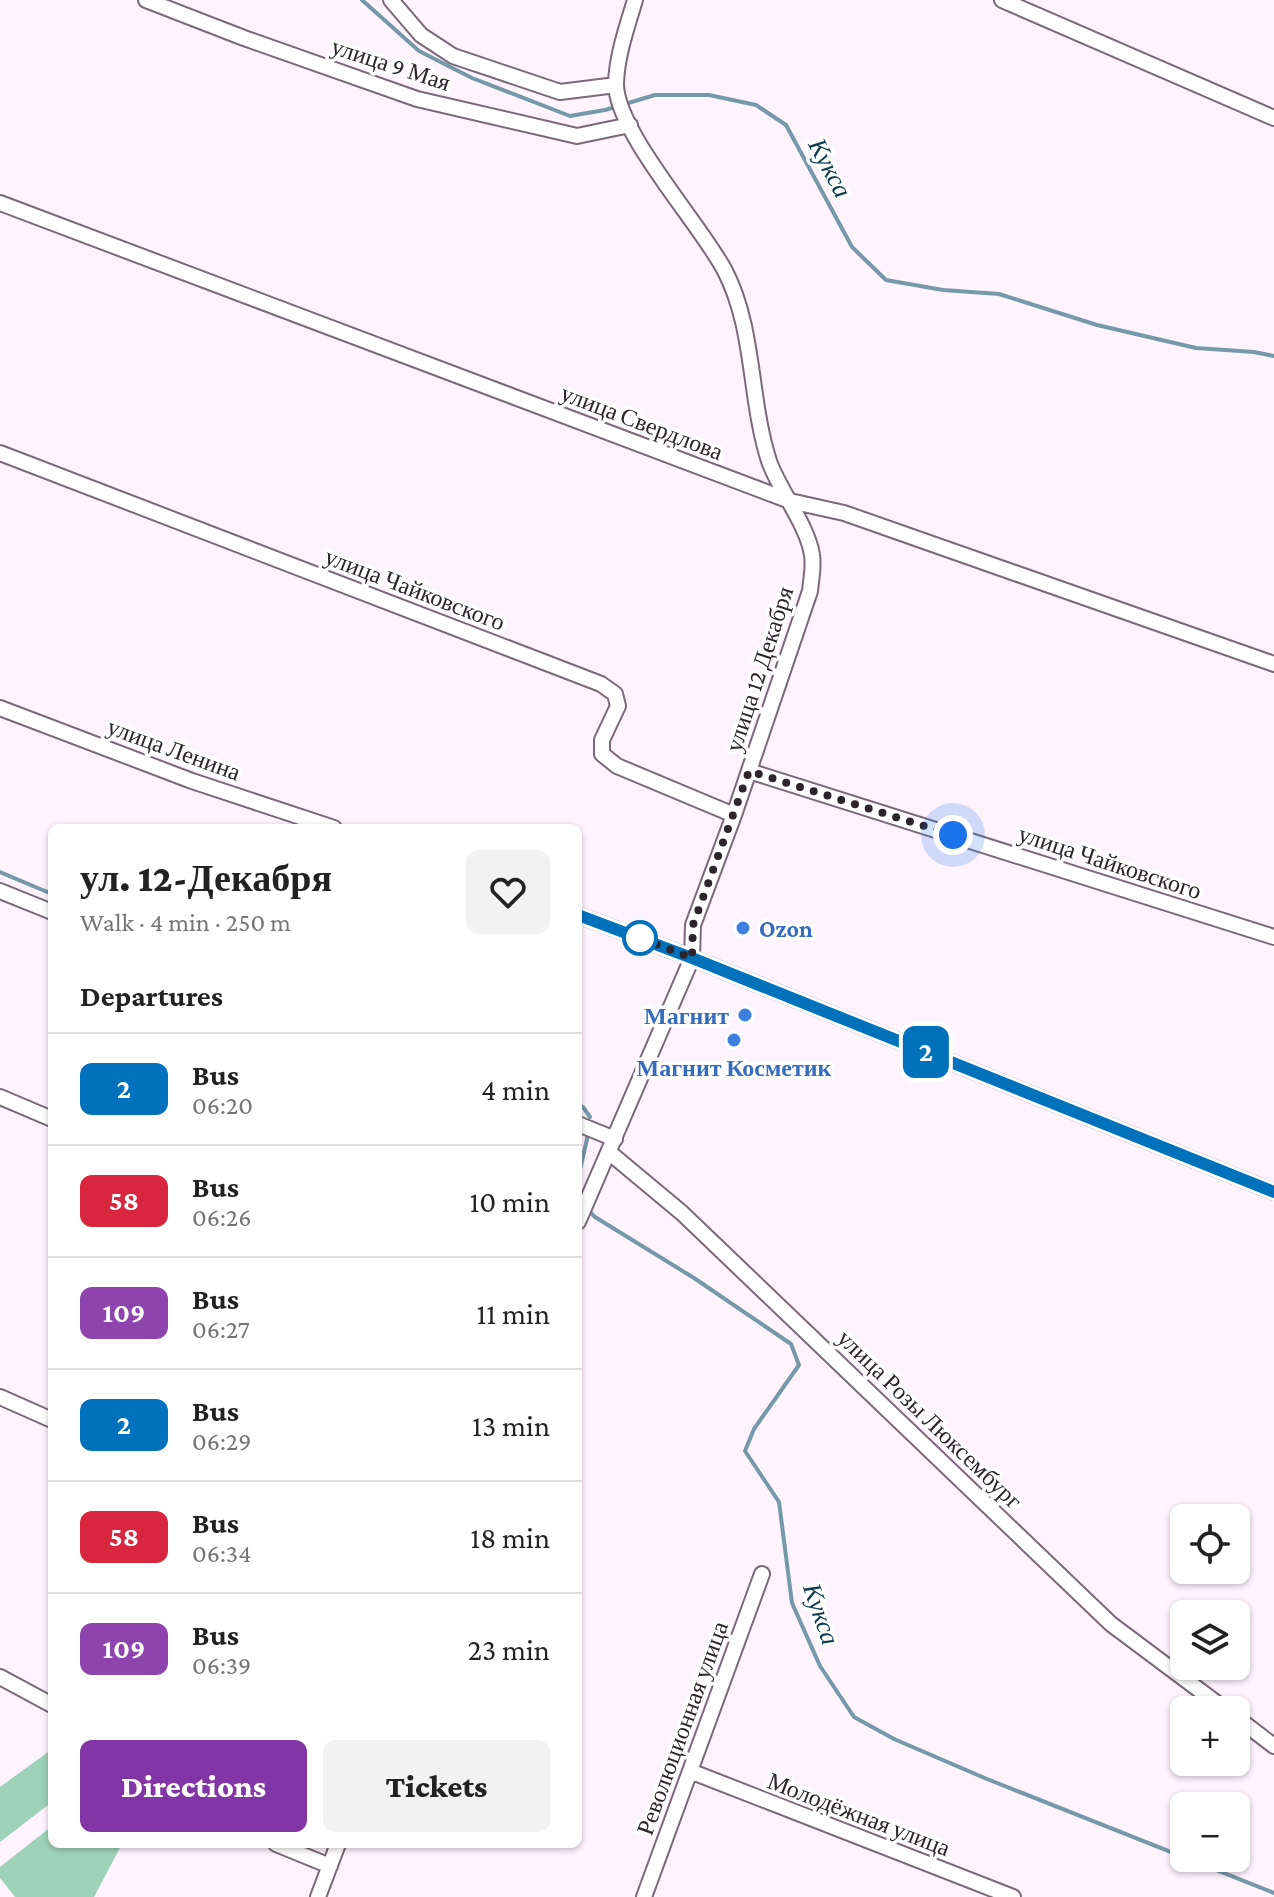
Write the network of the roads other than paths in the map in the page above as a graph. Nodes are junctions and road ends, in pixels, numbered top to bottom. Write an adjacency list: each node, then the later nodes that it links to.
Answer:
1 (146, 0): 7 (street, улица 9 Мая)
2 (391, 0): 5 (street)
3 (635, 0): 5 (street, улица 12 Декабря)
4 (1002, 0): 6 (street)
5 (617, 91): 7 (street, улица 12 Декабря)
6 (1274, 118)
7 (627, 120): 10 (street, улица 12 Декабря)
8 (0, 203): 10 (street, улица Свердлова)
9 (0, 453): 14 (street, улица Чайковского)
10 (790, 501): 11 (street, улица Свердлова); 13 (street, улица 12 Декабря)
11 (1274, 664)
12 (0, 708): 15 (street, улица Ленина)
13 (749, 771): 14 (street, улица 12 Декабря); 19 (street, улица Чайковского)
14 (734, 815): 20 (street, улица 12 Декабря)
15 (322, 824)
16 (0, 891): 17 (street)
17 (48, 910)
18 (582, 917): 20 (street)
19 (1274, 937)
20 (692, 958): 24 (street, улица 12 Декабря); 25 (street)
21 (0, 1097): 22 (street)
22 (48, 1117)
23 (582, 1127): 24 (street, улица Розы Люксембург)
24 (612, 1146): 26 (street, улица 12 Декабря); 31 (street, улица Розы Люксембург)
25 (1274, 1192)
26 (582, 1213)
27 (0, 1397): 28 (street)
28 (48, 1418)
29 (762, 1574): 35 (street, Революционная улица)
30 (0, 1677): 32 (street)
31 (1207, 1696)
32 (48, 1703)
33 (1250, 1728): 34 (street)
34 (1274, 1746)
35 (690, 1771): 40 (street, Революционная улица); 41 (street, Молодёжная улица)
36 (286, 1848): 38 (street)
37 (337, 1848): 38 (street)
38 (330, 1866): 39 (street)
39 (318, 1897)
40 (644, 1897)
41 (1013, 1897)

